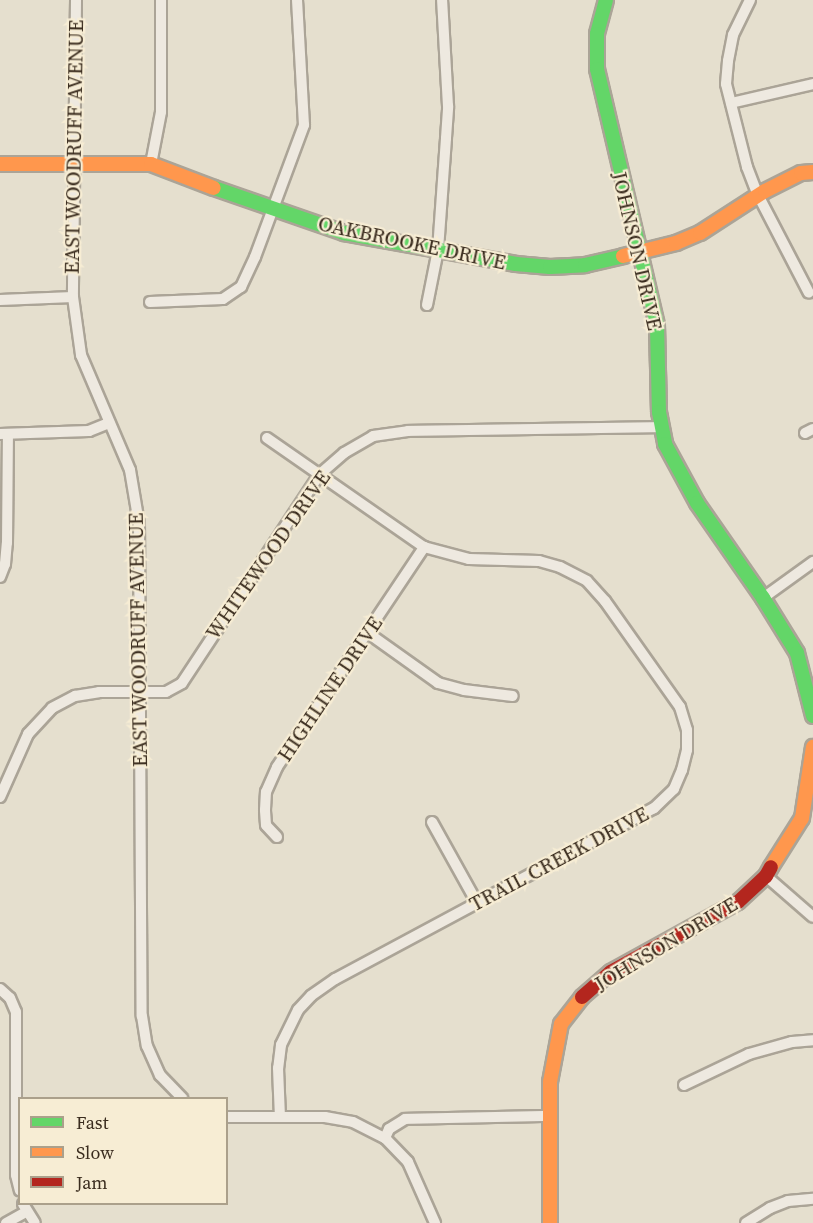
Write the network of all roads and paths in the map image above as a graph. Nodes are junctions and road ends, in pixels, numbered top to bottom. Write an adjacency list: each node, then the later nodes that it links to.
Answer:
1 (76, 0): 9 (street, EAST WOODRUFF AVENUE)
2 (161, 0): 11 (street)
3 (297, 0): 14 (street)
4 (442, 0): 15 (street)
5 (606, 0): 16 (street, JOHNSON DRIVE)
6 (750, 0): 8 (street)
7 (813, 84): 8 (street)
8 (731, 103): 13 (street)
9 (74, 163): 10 (street, OAKBROOKE DRIVE); 11 (street, OAKBROOKE DRIVE); 18 (street, EAST WOODRUFF AVENUE)
10 (0, 164)
11 (151, 164): 14 (street, OAKBROOKE DRIVE)
12 (813, 172): 13 (street, OAKBROOKE DRIVE)
13 (758, 195): 16 (street, OAKBROOKE DRIVE); 17 (street)
14 (273, 210): 15 (street, OAKBROOKE DRIVE); 20 (street)
15 (438, 250): 16 (street, OAKBROOKE DRIVE); 21 (street)
16 (638, 250): 23 (street, JOHNSON DRIVE)
17 (809, 293)
18 (73, 297): 19 (street); 22 (street, EAST WOODRUFF AVENUE)
19 (0, 300)
20 (150, 302)
21 (427, 305)
22 (109, 423): 24 (street); 32 (street, EAST WOODRUFF AVENUE)
23 (662, 427): 26 (street, WHITEWOOD DRIVE); 30 (street, JOHNSON DRIVE)
24 (4, 434): 29 (street)
25 (267, 438): 26 (street, TRAIL CREEK DRIVE)
26 (320, 474): 27 (street, TRAIL CREEK DRIVE); 32 (street, WHITEWOOD DRIVE)
27 (424, 547): 31 (street, HIGHLINE DRIVE); 41 (street, TRAIL CREEK DRIVE)
28 (813, 562): 30 (street)
29 (0, 577)
30 (763, 598): 34 (street, JOHNSON DRIVE)
31 (368, 633): 33 (street); 39 (street, HIGHLINE DRIVE)
32 (141, 693): 37 (street, WHITEWOOD DRIVE); 46 (street, EAST WOODRUFF AVENUE)
33 (513, 696)
34 (813, 716)
35 (813, 747): 36 (street, JOHNSON DRIVE)
36 (812, 774): 40 (street, JOHNSON DRIVE)
37 (0, 797)
38 (432, 822): 41 (street)
39 (277, 837)
40 (766, 876): 42 (street); 47 (street, JOHNSON DRIVE)
41 (477, 903): 49 (street, TRAIL CREEK DRIVE)
42 (813, 917)
43 (0, 989): 51 (street)
44 (813, 1040): 45 (street)
45 (684, 1085)
46 (181, 1097)
47 (550, 1116): 50 (street); 57 (street, JOHNSON DRIVE)
48 (228, 1117): 49 (street)
49 (280, 1118): 50 (street)
50 (385, 1138): 56 (street)
51 (18, 1183)
52 (813, 1199): 58 (street)
53 (25, 1208): 54 (street); 55 (street)
54 (6, 1223)
55 (35, 1223)
56 (435, 1223)
57 (550, 1223)
58 (746, 1223)

